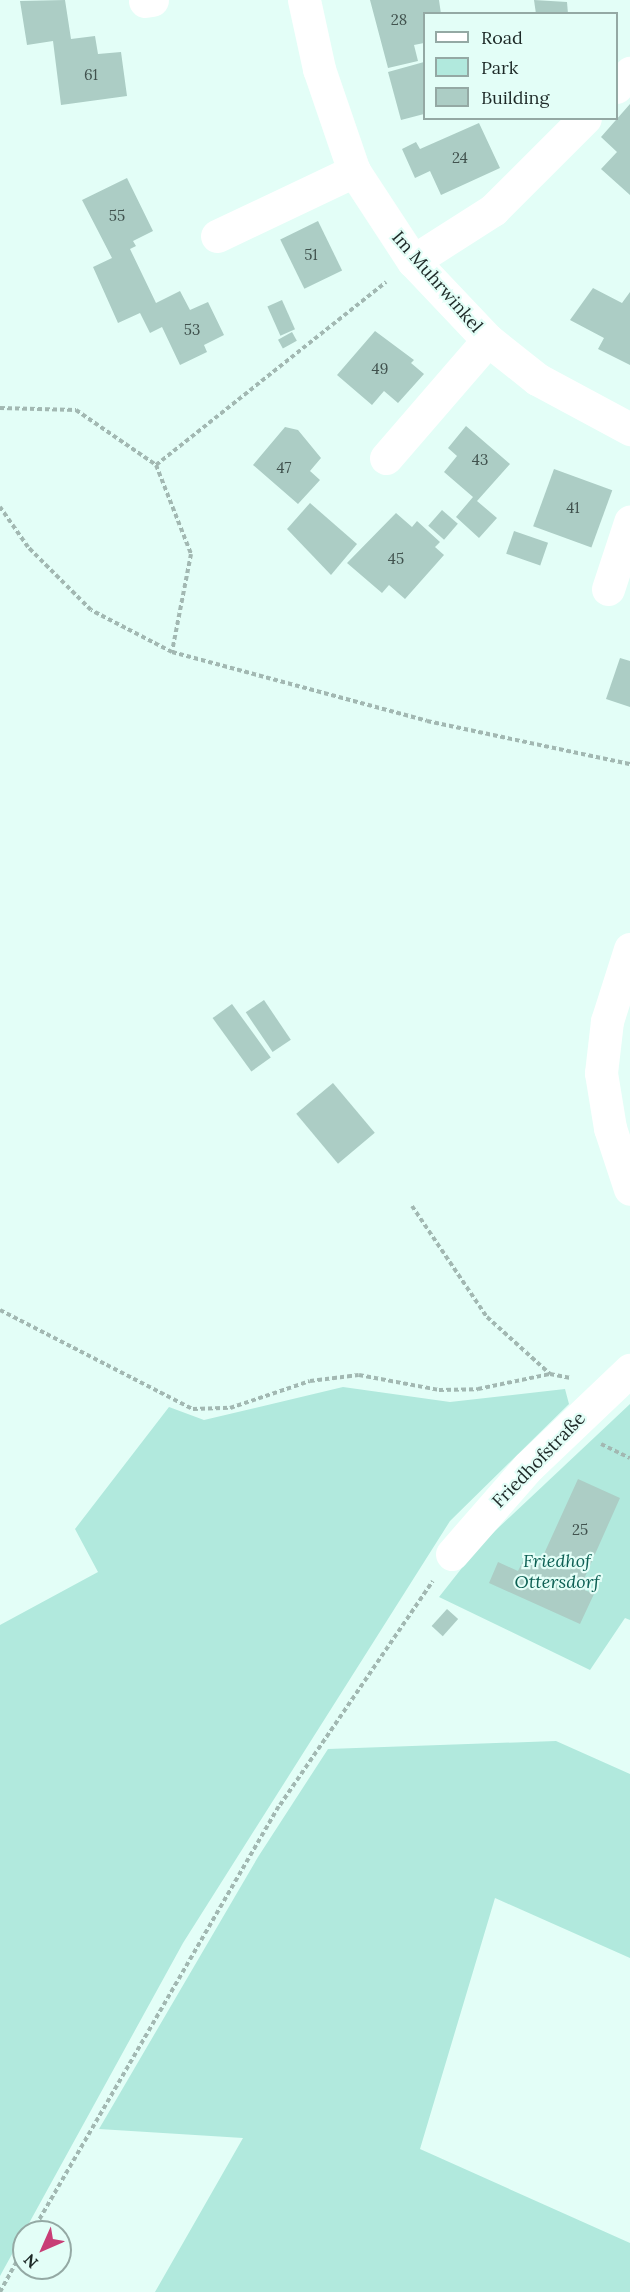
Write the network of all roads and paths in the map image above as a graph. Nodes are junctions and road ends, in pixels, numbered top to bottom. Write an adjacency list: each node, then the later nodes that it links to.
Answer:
1 (304, 0): 5 (street, Im Muhrwinkel)
2 (630, 73): 3 (street)
3 (618, 85)
4 (583, 120): 7 (street)
5 (354, 171): 6 (street); 7 (street, Im Muhrwinkel)
6 (217, 236)
7 (413, 261): 8 (street, Im Muhrwinkel); 12 (path)
8 (488, 340): 10 (street, Im Muhrwinkel); 11 (street)
9 (0, 408): 12 (path)
10 (630, 429)
11 (386, 458)
12 (156, 465): 16 (path)
13 (0, 507): 16 (path)
14 (630, 522): 15 (street)
15 (608, 589)
16 (172, 652): 17 (path)
17 (630, 764)
18 (630, 949): 19 (street)
19 (630, 1188)
20 (412, 1206): 23 (path)
21 (0, 1310): 23 (path)
22 (630, 1370): 24 (street, Friedhofstraße)
23 (550, 1374): 24 (path)
24 (603, 1394): 25 (street, Friedhofstraße)
25 (452, 1554): 26 (path)
26 (39, 2220)
27 (12, 2270): 28 (path)
28 (0, 2292)

